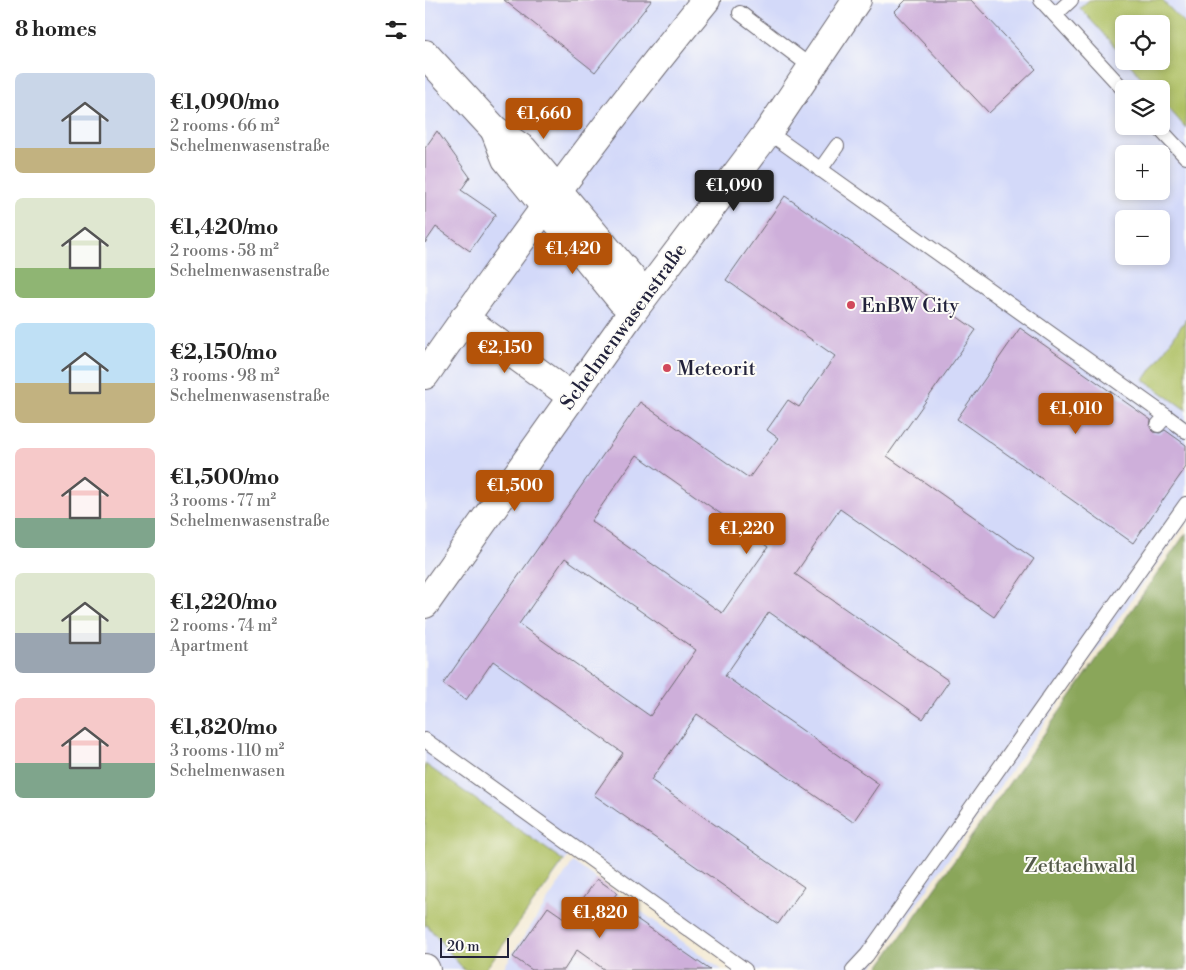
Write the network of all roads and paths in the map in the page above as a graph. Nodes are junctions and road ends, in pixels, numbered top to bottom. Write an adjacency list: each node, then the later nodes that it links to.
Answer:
1 (706, 0): 15 (street)
2 (857, 0): 8 (street, Schelmenwasenstraße)
3 (1041, 0): 6 (lane)
4 (1071, 0): 6 (lane)
5 (740, 13): 8 (lane)
6 (1055, 15): 9 (lane)
7 (425, 54): 15 (street)
8 (810, 66): 10 (street, Schelmenwasenstraße)
9 (1115, 80)
10 (767, 132): 14 (lane); 16 (street, Schelmenwasenstraße)
11 (1165, 135): 13 (lane)
12 (837, 146): 14 (lane)
13 (1186, 157)
14 (821, 170): 20 (lane)
15 (551, 200): 16 (street); 17 (street)
16 (639, 302): 19 (street, Schelmenwasenstraße)
17 (464, 318): 18 (street); 19 (street)
18 (425, 375)
19 (571, 396): 22 (street, Schelmenwasenstraße)
20 (1186, 431)
21 (1186, 504): 25 (lane)
22 (425, 604)
23 (425, 740): 24 (lane)
24 (745, 970)
25 (853, 970)

